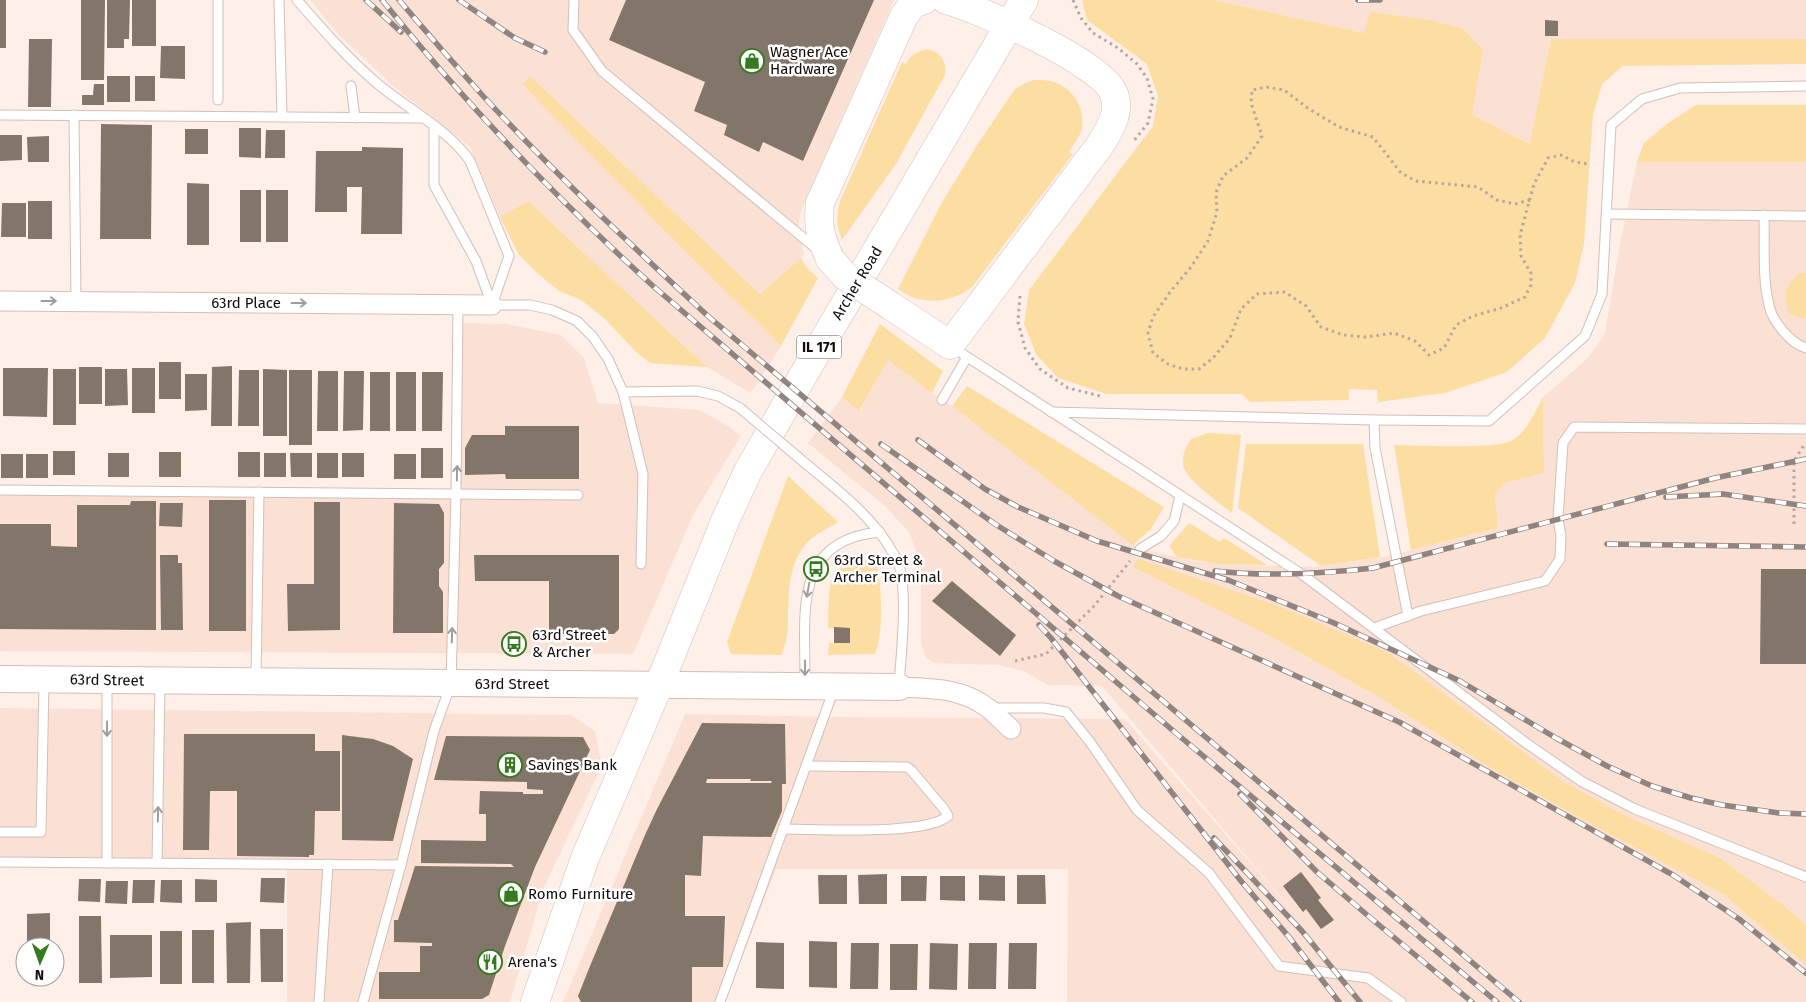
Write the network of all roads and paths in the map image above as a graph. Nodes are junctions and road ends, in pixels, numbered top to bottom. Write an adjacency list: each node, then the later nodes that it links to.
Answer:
1 (218, 0): 12 (lane)
2 (279, 0): 15 (lane)
3 (297, 0): 17 (lane)
4 (574, 0): 25 (lane)
5 (924, 0): 25 (main road)
6 (946, 0): 9 (main road)
7 (1024, 0): 9 (main road, Archer Road / IL 171)
8 (1073, 0): 19 (path)
9 (1009, 25): 32 (main road); 58 (main road, Archer Road / IL 171)
10 (351, 86): 16 (lane)
11 (1806, 86): 22 (lane)
12 (218, 100)
13 (0, 115): 14 (lane)
14 (74, 115): 15 (lane); 28 (lane)
15 (282, 117): 16 (lane)
16 (355, 118): 17 (lane)
17 (423, 118): 18 (lane)
18 (434, 127): 30 (lane); 30 (lane)
19 (1130, 146)
20 (1589, 164): 21 (path)
21 (1530, 200): 21 (path)
22 (1607, 214): 23 (lane); 37 (lane)
23 (1764, 215): 24 (lane); 31 (lane)
24 (1806, 216)
25 (830, 259): 32 (main road, bridge)
26 (1024, 289): 34 (path)
27 (0, 301): 28 (street, 63rd Place, one-way to 28)
28 (76, 302): 29 (street, 63rd Place, one-way to 29)
29 (458, 305): 30 (street, 63rd Place); 42 (lane, one-way to 29)
30 (492, 305): 33 (lane)
31 (1806, 348)
32 (959, 351): 35 (lane); 36 (lane)
33 (623, 392): 46 (lane, bridge); 48 (lane)
34 (1102, 396)
35 (942, 400)
36 (1052, 412): 37 (lane); 44 (lane)
37 (1374, 420): 49 (lane)
38 (1806, 428): 49 (lane)
39 (1806, 442): 45 (path)
40 (0, 490): 41 (lane)
41 (259, 492): 42 (lane); 56 (lane)
42 (456, 493): 43 (lane); 57 (lane, one-way to 42)
43 (578, 495)
44 (1180, 496): 47 (lane); 50 (lane)
45 (1794, 524)
46 (880, 532): 59 (lane, one-way to 59); 61 (lane)
47 (1140, 549): 51 (path)
48 (641, 564)
49 (1408, 616): 50 (lane)
50 (1374, 628): 72 (lane)
51 (1015, 660)
52 (0, 680): 53 (main road, 63rd Street)
53 (44, 680): 54 (main road, 63rd Street); 66 (lane)
54 (107, 680): 55 (main road, 63rd Street); 68 (lane, one-way to 68)
55 (160, 681): 56 (main road, 63rd Street); 69 (lane, one-way to 55)
56 (256, 682): 57 (main road, 63rd Street)
57 (451, 684): 58 (main road, 63rd Street); 71 (lane)
58 (659, 685): 59 (main road, 63rd Street); 75 (main road, IL 171)
59 (805, 686): 60 (main road, 63rd Street)
60 (835, 687): 61 (main road, 63rd Street); 64 (lane)
61 (899, 688): 62 (street, 63rd Street)
62 (989, 708): 63 (street, 63rd Street); 77 (lane)
63 (1011, 729)
64 (806, 766): 65 (lane); 65 (lane)
65 (783, 829): 76 (lane)
66 (0, 832)
67 (0, 862): 68 (lane)
68 (107, 863): 69 (lane)
69 (158, 863): 70 (lane)
70 (328, 864): 71 (lane); 73 (lane)
71 (402, 865): 74 (lane)
72 (1806, 878)
73 (319, 1002)
74 (363, 1002)
75 (535, 1002)
76 (720, 1002)
77 (1401, 1002)

